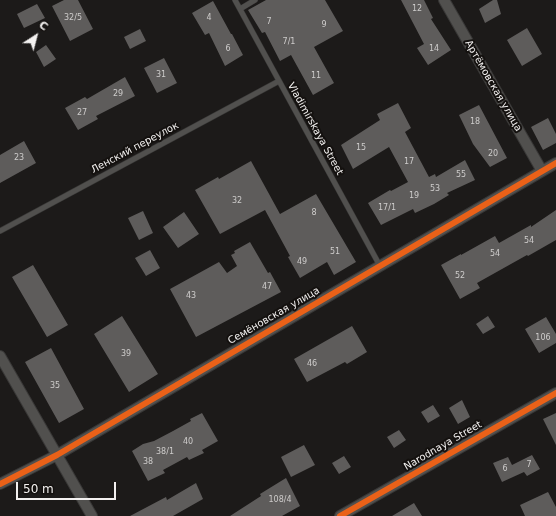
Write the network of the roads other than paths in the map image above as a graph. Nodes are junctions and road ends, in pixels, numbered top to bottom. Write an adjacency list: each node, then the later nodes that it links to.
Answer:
1 (235, 0): 4 (lane, Vladimirskaya Street)
2 (255, 0): 4 (lane)
3 (444, 0): 7 (street, Артёмовская улица)
4 (240, 9): 5 (lane, Vladimirskaya Street)
5 (279, 80): 8 (lane, Ленский переулок); 9 (lane, Vladimirskaya Street)
6 (556, 163): 7 (street, Семёновская улица)
7 (542, 171): 9 (street, Семёновская улица)
8 (0, 231)
9 (380, 266): 12 (street, Семёновская улица)
10 (0, 356): 12 (street)
11 (556, 394): 14 (street, Narodnaya Street)
12 (57, 455): 13 (street, Семёновская улица); 15 (street)
13 (0, 484)
14 (346, 515)
15 (92, 516)

